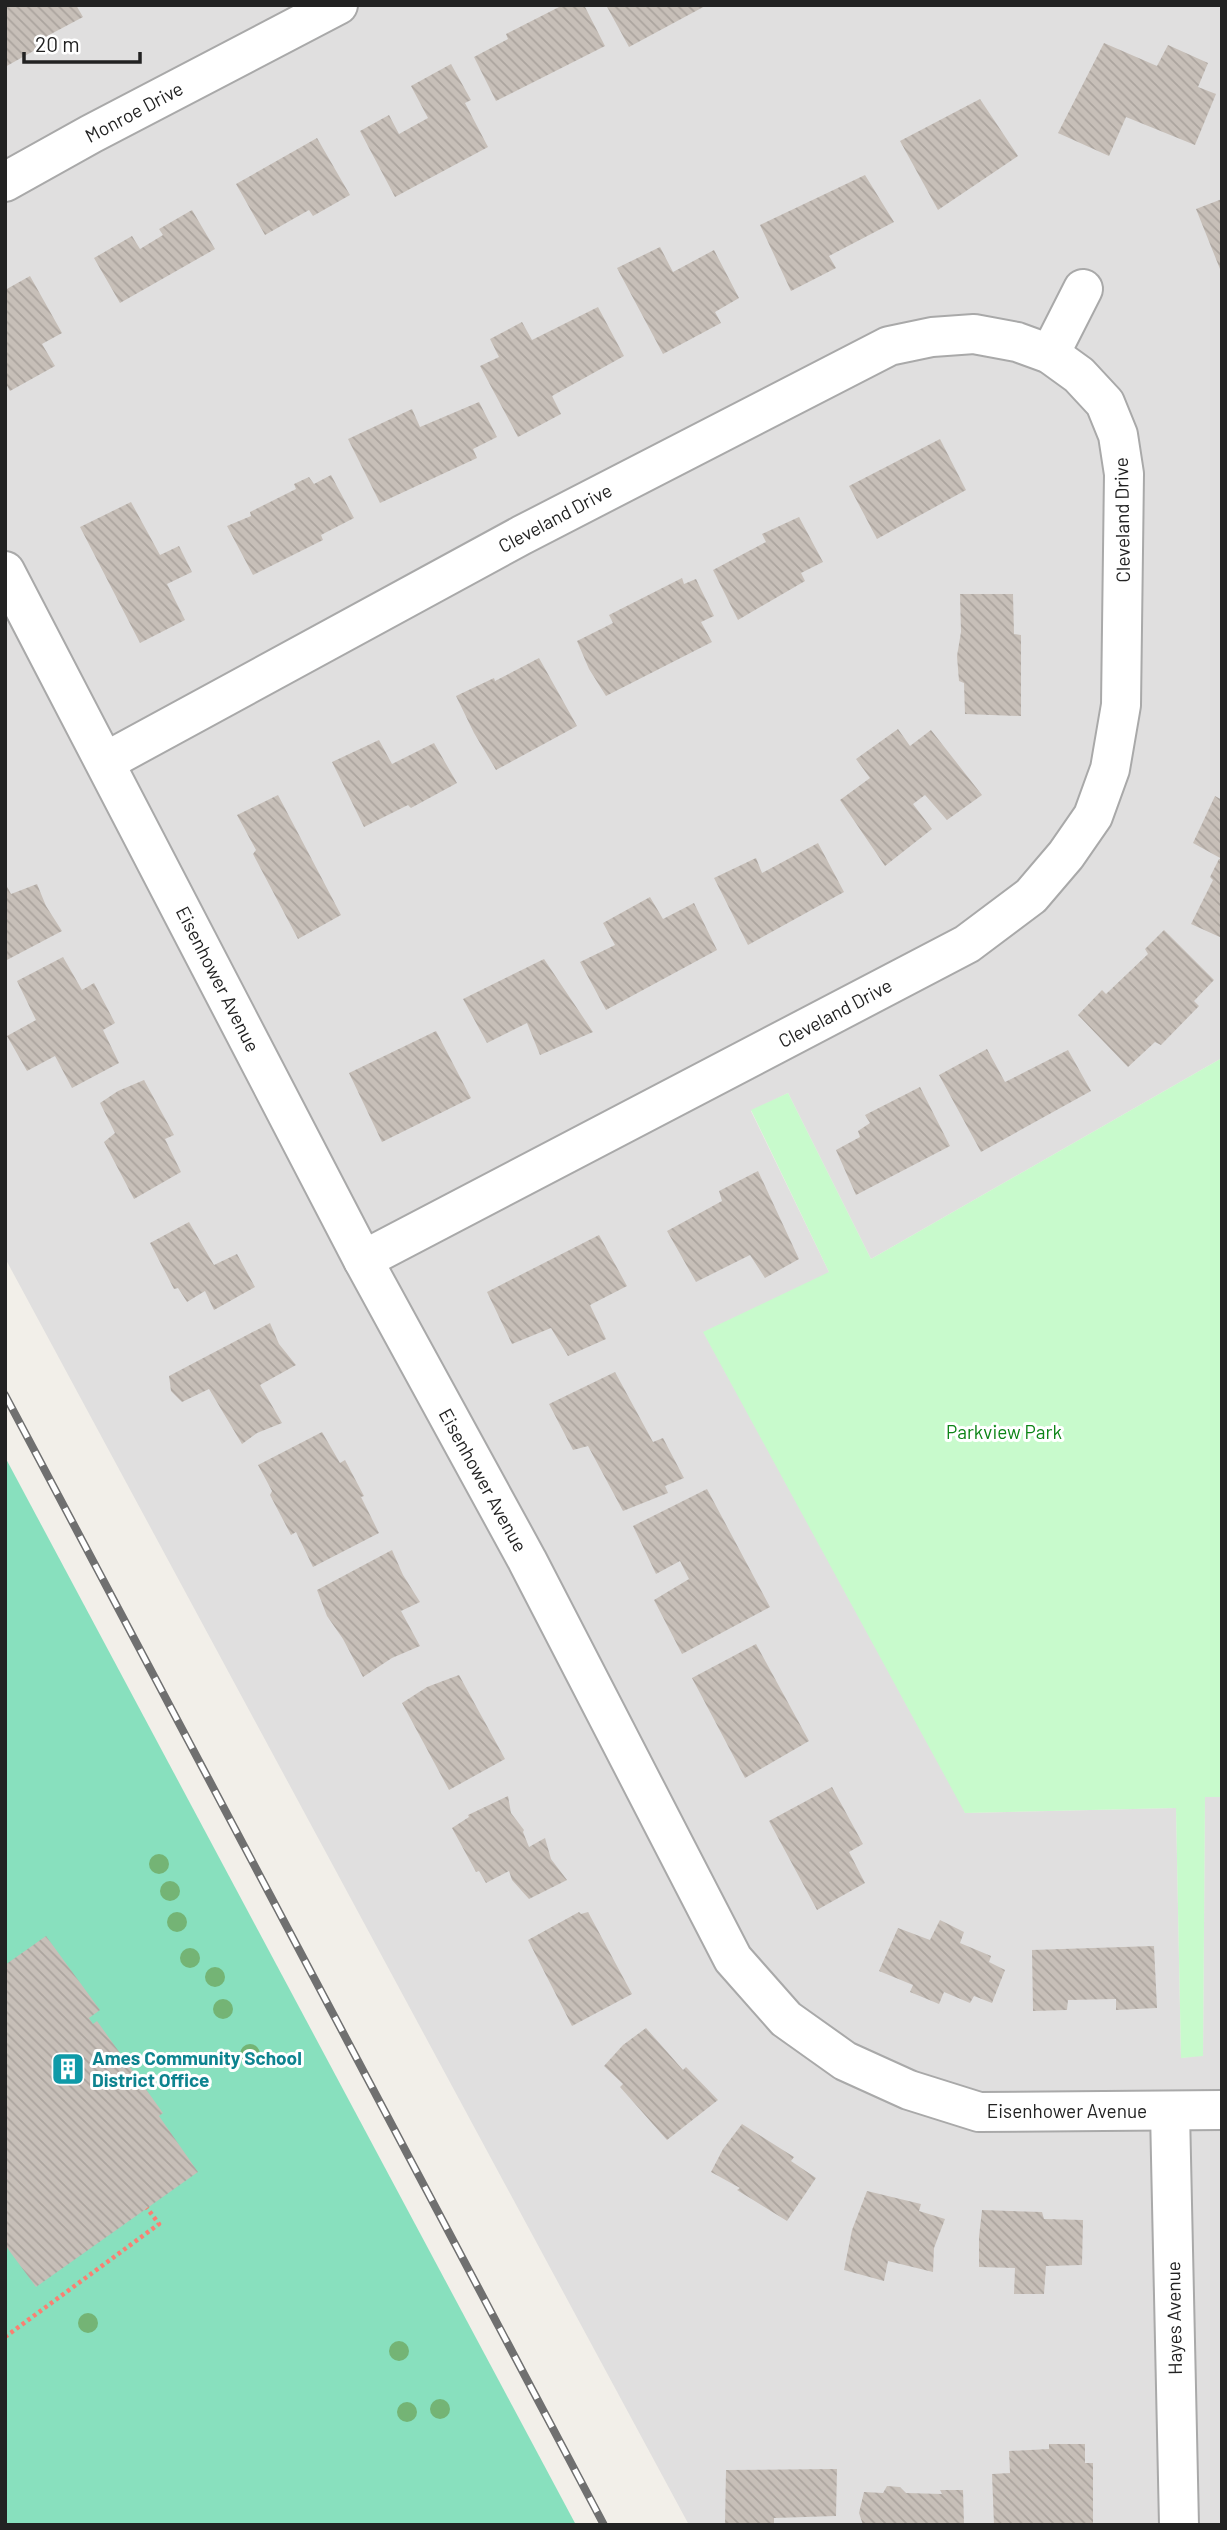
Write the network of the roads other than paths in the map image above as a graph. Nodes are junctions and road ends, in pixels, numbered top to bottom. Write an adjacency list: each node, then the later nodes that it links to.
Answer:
1 (338, 5): 2 (street, Monroe Drive)
2 (5, 182)
3 (1083, 289): 4 (street)
4 (1050, 354): 6 (street, Cleveland Drive); 7 (street, Cleveland Drive)
5 (5, 571): 6 (street, Eisenhower Avenue)
6 (105, 762): 7 (street, Eisenhower Avenue)
7 (363, 1260): 9 (street, Eisenhower Avenue)
8 (1222, 2110): 9 (street, Eisenhower Avenue)
9 (1170, 2112): 10 (street, Hayes Avenue)
10 (1179, 2525)

